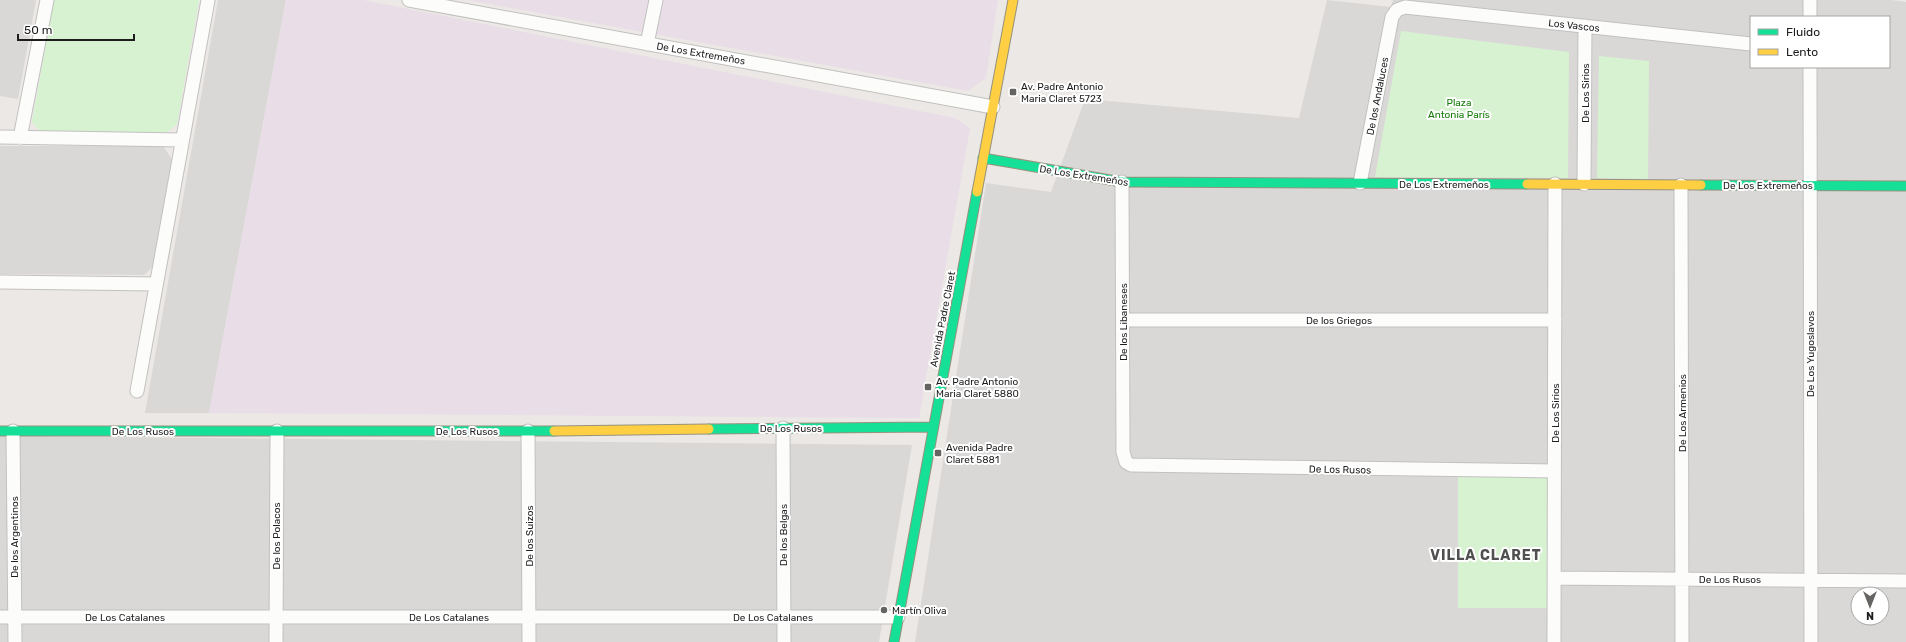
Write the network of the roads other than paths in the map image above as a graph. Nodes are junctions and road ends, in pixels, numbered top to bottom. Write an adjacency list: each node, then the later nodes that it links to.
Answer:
1 (46, 0): 15 (street)
2 (208, 0): 16 (street)
3 (414, 0): 10 (street, De Los Extremeños)
4 (656, 0): 10 (street)
5 (1013, 0): 13 (street, Avenida Padre Claret)
6 (1810, 0): 8 (street)
7 (1396, 10): 9 (street, Los Vascos); 19 (street, De los Andaluces)
8 (1810, 16)
9 (1585, 26): 11 (street, Los Vascos); 21 (street, De Los Sirios)
10 (647, 44): 13 (street, De Los Extremeños)
11 (1750, 44)
12 (1810, 68): 23 (street, De Los Yugoslavos)
13 (993, 107): 17 (street, Avenida Padre Claret)
14 (0, 137): 15 (street)
15 (20, 138): 16 (street)
16 (182, 140): 26 (street)
17 (983, 158): 18 (street, De Los Extremeños); 30 (street, Avenida Padre Claret)
18 (1122, 182): 19 (street, De Los Extremeños); 27 (street, De los Libaneses)
19 (1360, 183): 20 (street, De Los Extremeños)
20 (1555, 184): 21 (street, De Los Extremeños); 28 (street, De Los Sirios)
21 (1584, 184): 22 (street, De Los Extremeños)
22 (1681, 185): 23 (street, De Los Extremeños); 39 (street, De Los Armenios)
23 (1810, 186): 24 (street, De Los Extremeños); 40 (street, De Los Yugoslavos)
24 (1906, 186)
25 (0, 282): 26 (street)
26 (156, 284): 29 (street)
27 (1124, 320): 28 (street, De los Griegos); 36 (street, De los Libaneses)
28 (1555, 320): 37 (street, De Los Sirios)
29 (137, 391)
30 (933, 427): 31 (street, De Los Rusos); 47 (street, Avenida Padre Claret)
31 (783, 428): 35 (street, De Los Rusos); 46 (street, De los Belgas)
32 (0, 431): 33 (street, De Los Rusos)
33 (13, 431): 34 (street, De Los Rusos); 43 (street, De los Argentinos)
34 (277, 431): 35 (street, De Los Rusos); 44 (street, De los Polacos)
35 (528, 431): 45 (street, De los Suizos)
36 (1126, 462): 37 (street, De Los Rusos)
37 (1554, 471): 38 (street, De Los Sirios)
38 (1554, 578): 39 (street, De Los Rusos); 53 (street, De Los Sirios)
39 (1683, 579): 40 (street, De Los Rusos); 54 (street, De Los Armenios)
40 (1811, 580): 41 (street, De Los Rusos); 55 (street, De Los Yugoslavos)
41 (1906, 581)
42 (0, 617): 43 (street, De Los Catalanes)
43 (15, 617): 44 (street, De Los Catalanes); 48 (street, De los Argentinos)
44 (276, 617): 45 (street, De Los Catalanes); 49 (street, De los Polacos)
45 (529, 617): 46 (street, De Los Catalanes); 50 (street, De los Suizos)
46 (784, 617): 47 (street, De Los Catalanes); 51 (street, De los Belgas)
47 (898, 618): 52 (street, Avenida Padre Claret)
48 (15, 642)
49 (276, 642)
50 (529, 642)
51 (784, 642)
52 (894, 642)
53 (1554, 642)
54 (1682, 642)
55 (1811, 642)

